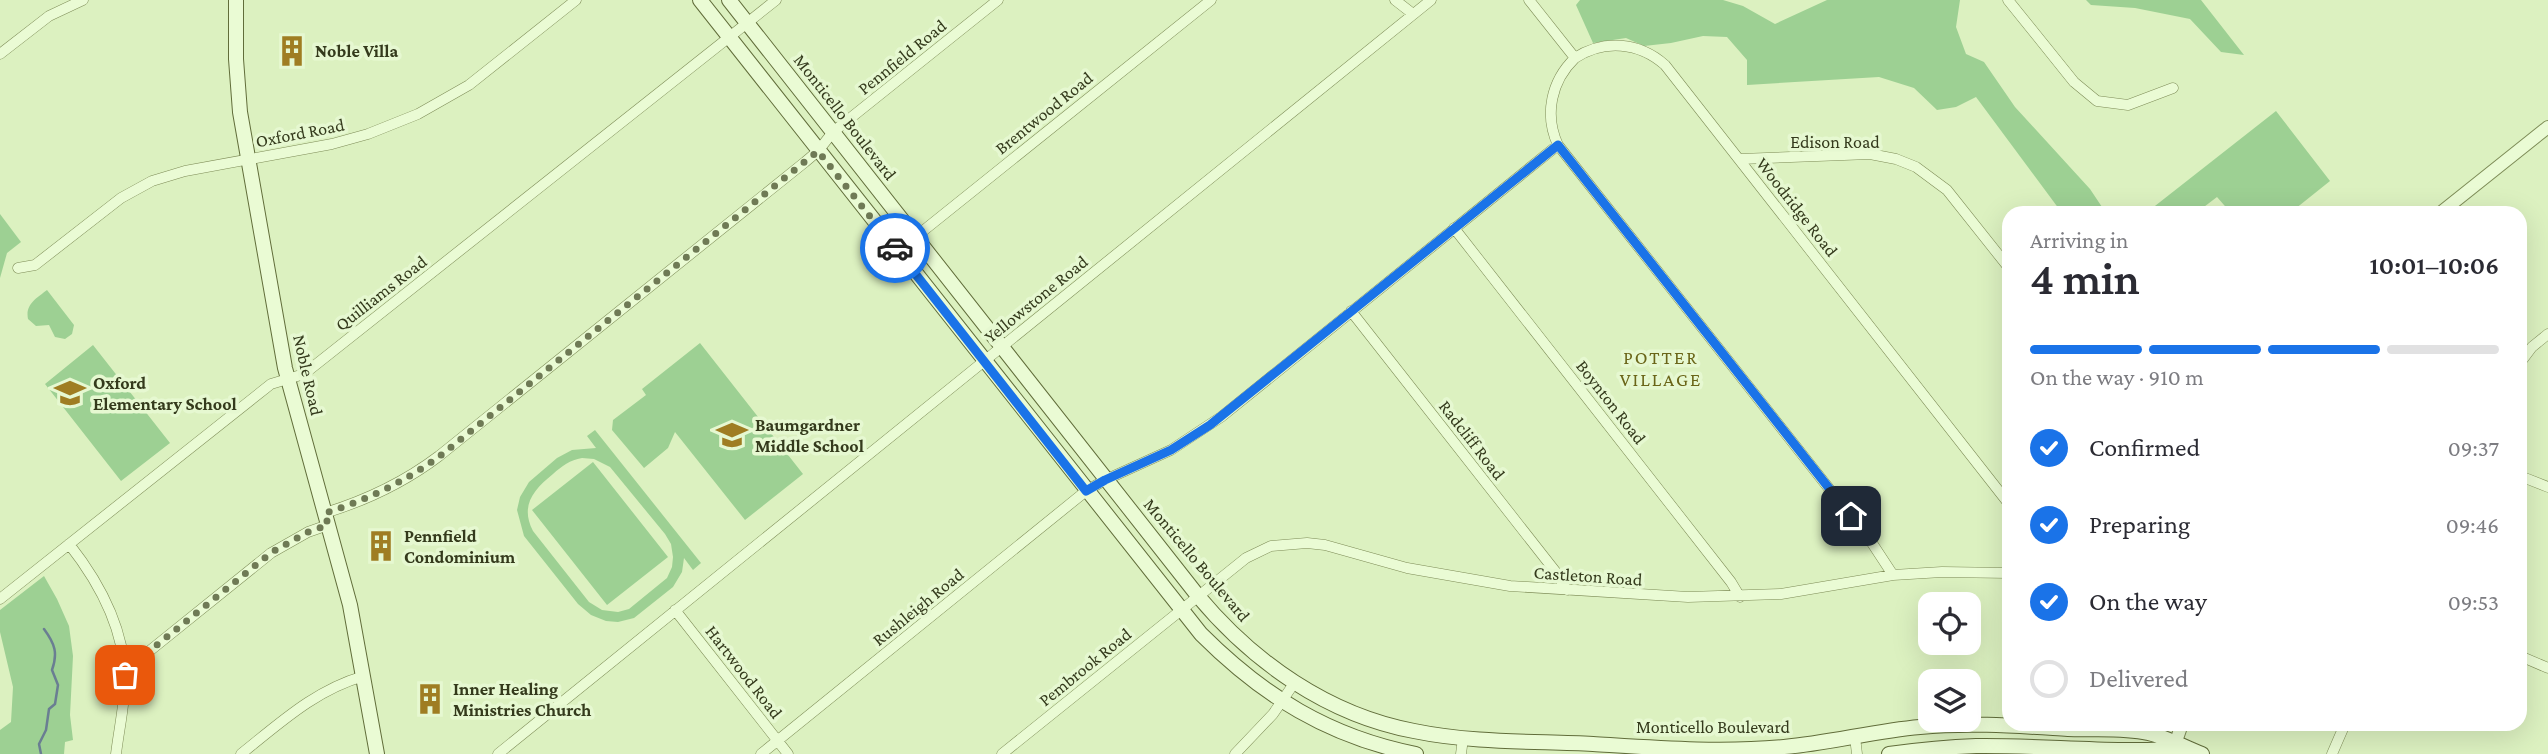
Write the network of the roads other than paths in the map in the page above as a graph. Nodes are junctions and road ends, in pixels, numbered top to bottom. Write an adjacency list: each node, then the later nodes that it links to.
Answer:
1 (83, 0): 16 (street)
2 (236, 0): 23 (main road, Noble Road)
3 (576, 0): 23 (street, Oxford Road)
4 (700, 0): 15 (main road, Monticello Boulevard)
5 (729, 0): 14 (main road, Monticello Boulevard)
6 (776, 0): 14 (street, Quilliams Road)
7 (998, 0): 20 (street, Pennfield Road)
8 (1211, 0): 27 (street, Brentwood Road)
9 (1395, 0): 13 (street)
10 (1431, 0): 13 (street, Yellowstone Road)
11 (1529, 0): 17 (street)
12 (2008, 0): 18 (street)
13 (1413, 14): 33 (street, Yellowstone Road)
14 (747, 23): 15 (street, Quilliams Road); 20 (main road, Monticello Boulevard)
15 (729, 37): 22 (main road, Monticello Boulevard); 36 (street, Quilliams Road)
16 (0, 54)
17 (1575, 58): 21 (street); 24 (street, Woodridge Road)
18 (2174, 88)
19 (2548, 127): 25 (street)
20 (833, 132): 22 (street, Pennfield Road); 27 (main road, Monticello Boulevard)
21 (1558, 145): 26 (street, Rushleigh Road); 44 (street)
22 (818, 151): 28 (main road, Monticello Boulevard); 41 (street, Pennfield Road)
23 (248, 159): 30 (street, Oxford Road); 36 (main road, Noble Road)
24 (1740, 159): 29 (street, Edison Road); 40 (street, Woodridge Road)
25 (2449, 206)
26 (1454, 228): 31 (street, Rushleigh Road); 46 (street, Boynton Road)
27 (915, 237): 28 (street, Brentwood Road); 33 (main road, Monticello Boulevard)
28 (898, 251): 35 (main road, Monticello Boulevard)
29 (2002, 259)
30 (18, 268)
31 (1351, 312): 38 (street, Rushleigh Road); 45 (street, Radcliff Road)
32 (2548, 334): 34 (street)
33 (1001, 347): 35 (street, Yellowstone Road); 38 (main road, Monticello Boulevard)
34 (2527, 354)
35 (984, 362): 38 (main road, Monticello Boulevard); 49 (street, Yellowstone Road)
36 (287, 379): 41 (main road, Noble Road); 42 (street, Quilliams Road)
37 (2527, 479): 39 (street)
38 (1096, 485): 48 (main road, Monticello Boulevard); 48 (main road, Monticello Boulevard); 63 (street, Rushleigh Road)
39 (2548, 487)
40 (2002, 495)
41 (326, 519): 51 (street, Pennfield Road); 53 (main road, Noble Road)
42 (69, 544): 47 (street, Quilliams Road); 51 (street)
43 (2002, 573): 44 (street, Castleton Road)
44 (1893, 575): 46 (street, Castleton Road)
45 (1567, 590): 46 (street, Castleton Road); 48 (street, Castleton Road)
46 (1740, 597)
47 (0, 598)
48 (1189, 603): 54 (main road, Monticello Boulevard); 55 (main road, Monticello Boulevard); 72 (street, Pembrook Road)
49 (675, 610): 63 (street, Hartwood Road); 69 (street, Yellowstone Road)
50 (2527, 659): 52 (street)
51 (124, 664): 66 (street)
52 (2548, 668)
53 (364, 676): 67 (street); 68 (main road, Noble Road)
54 (1295, 682): 55 (street); 62 (main road, Monticello Boulevard)
55 (1283, 702): 73 (street); 74 (main road, Monticello Boulevard)
56 (2002, 726): 61 (main road, Monticello Boulevard)
57 (2120, 731): 64 (main road, Monticello Boulevard)
58 (2175, 731): 64 (street)
59 (2181, 731): 64 (street)
60 (2342, 731): 79 (street)
61 (1854, 737): 65 (main road, Monticello Boulevard); 76 (street)
62 (1463, 738): 65 (main road, Monticello Boulevard); 75 (street)
63 (778, 740): 70 (street, Rushleigh Road); 71 (street, Hartwood Road)
64 (2177, 749): 77 (main road, Monticello Boulevard); 78 (main road, Monticello Boulevard)
65 (1727, 752)
66 (116, 754)
67 (242, 754)
68 (377, 754)
69 (498, 754)
70 (761, 754)
71 (788, 754)
72 (1002, 754)
73 (1235, 754)
74 (1416, 754)
75 (1461, 754)
76 (1857, 754)
77 (1889, 754)
78 (2202, 754)
79 (2332, 754)

